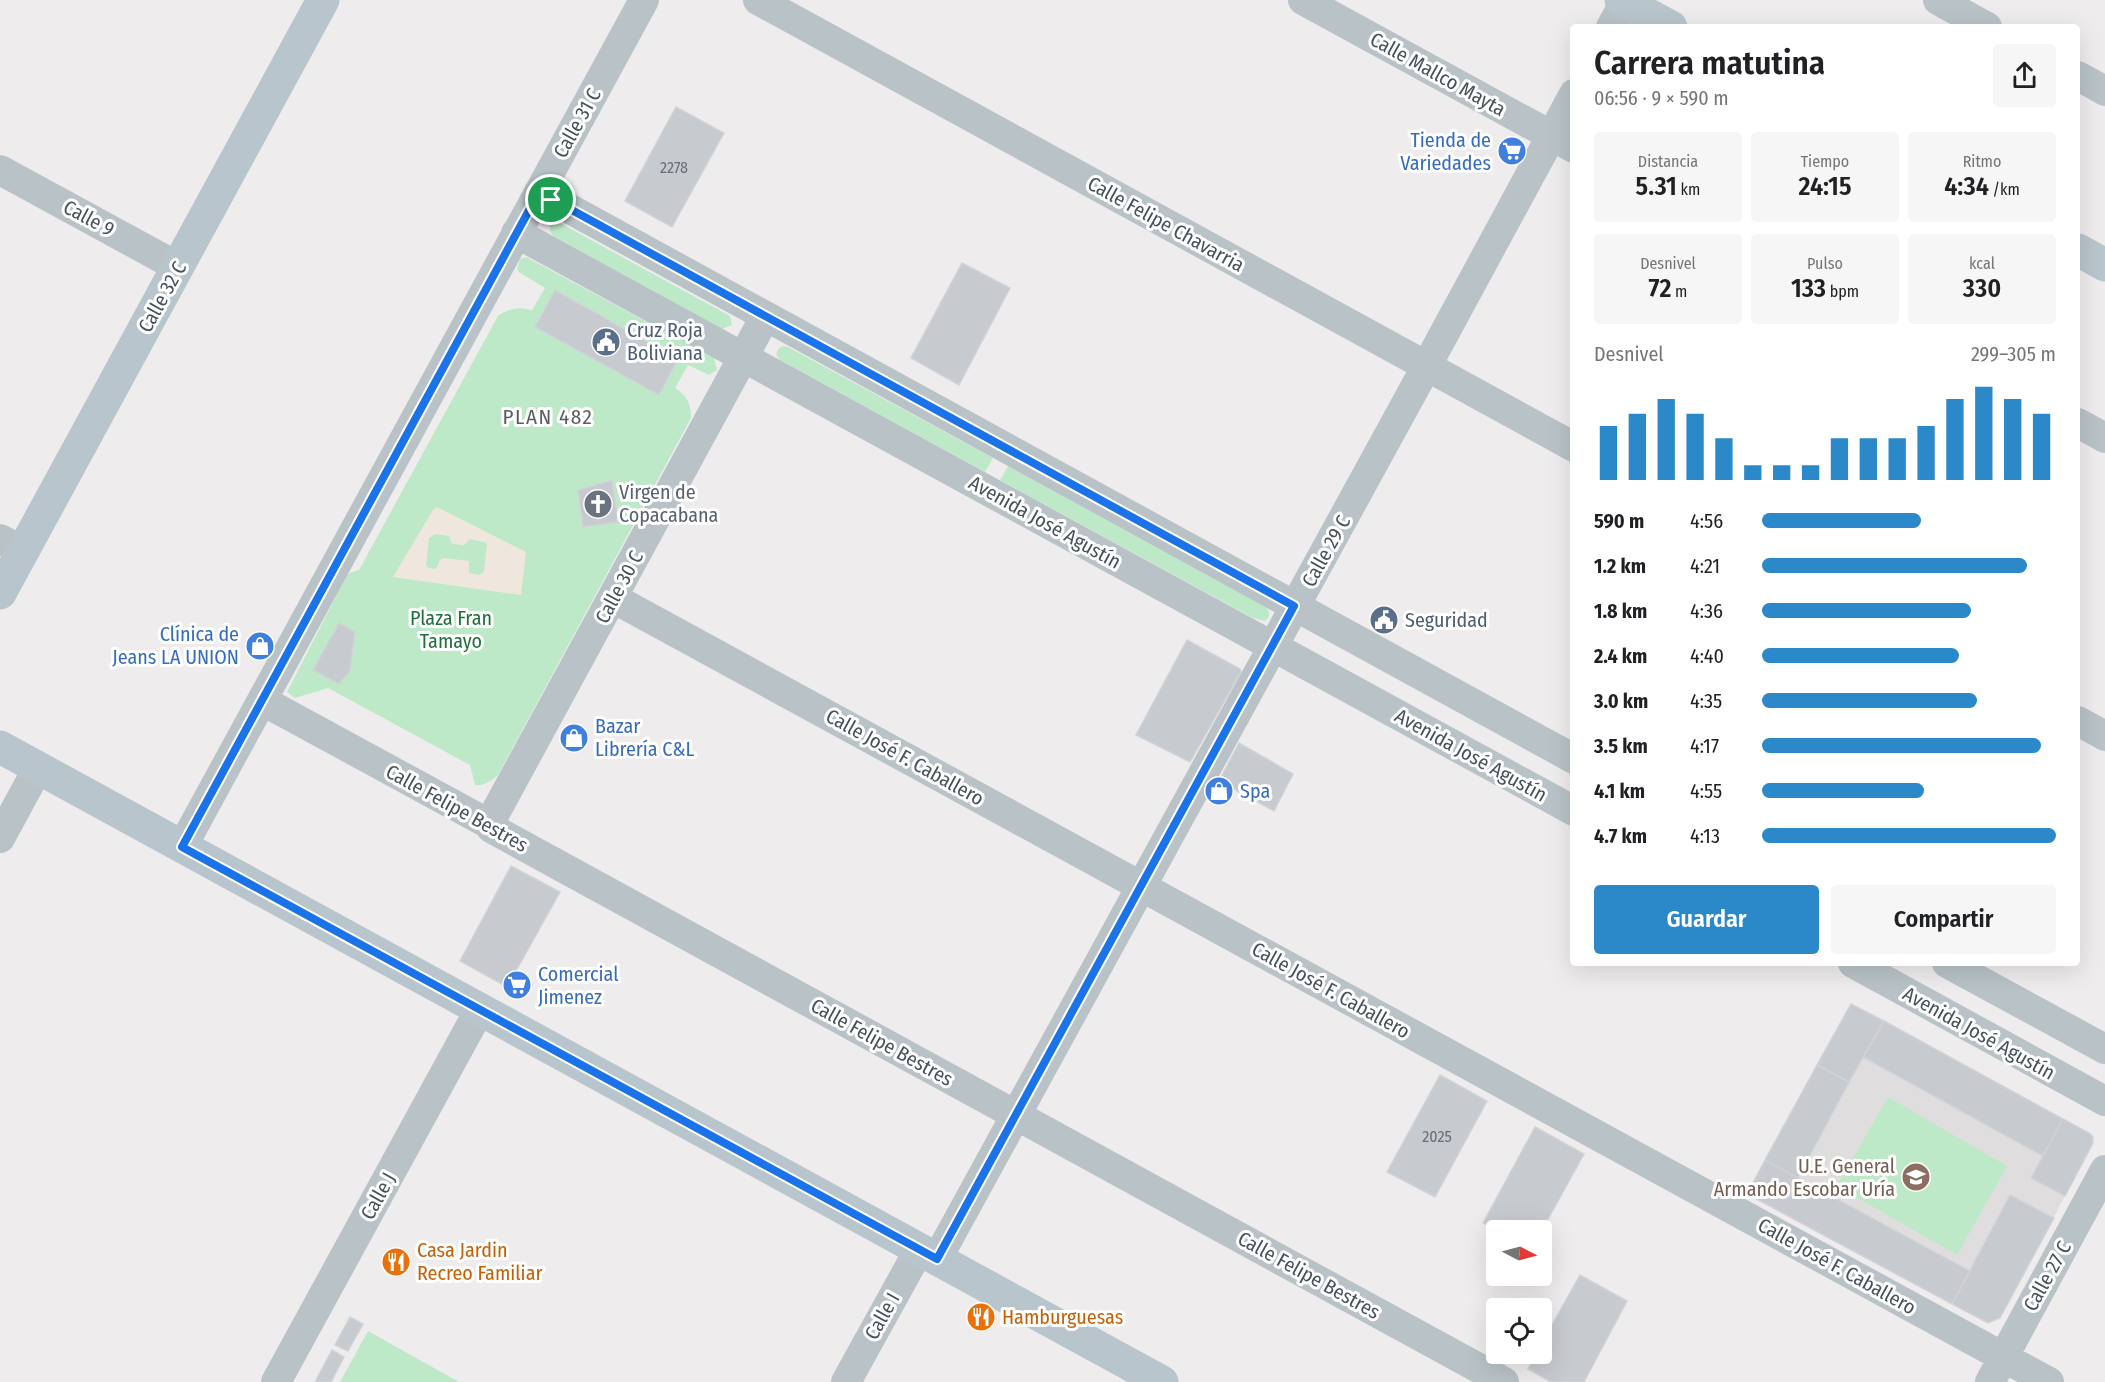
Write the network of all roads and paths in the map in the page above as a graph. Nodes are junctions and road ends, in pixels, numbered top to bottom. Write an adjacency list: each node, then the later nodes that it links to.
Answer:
1 (644, 0): 14 (street, Calle 31 C)
2 (758, 0): 21 (street, Calle Felipe Chavarria)
3 (1303, 0): 12 (street, Calle Mallco Mayta)
4 (1938, 0): 8 (street)
5 (320, 1): 18 (street, Calle 32 C)
6 (1621, 7): 7 (street)
7 (1664, 24)
8 (1982, 24)
9 (2080, 77): 10 (street)
10 (2105, 91)
11 (1570, 110): 12 (street, Calle 29 C)
12 (1562, 142): 21 (street, Calle 29 C)
13 (0, 170): 18 (street, Calle 9)
14 (539, 192): 15 (street, Calle 31 C); 19 (street)
15 (516, 233): 20 (street, Avenida José Agustín); 30 (street, Calle 31 C)
16 (2080, 251): 17 (street)
17 (2105, 265)
18 (178, 267): 25 (street, Calle 32 C)
19 (765, 317): 20 (street, Calle 30 C); 28 (street)
20 (743, 357): 27 (street, Calle 30 C); 29 (street, Avenida José Agustín)
21 (1426, 366): 24 (street, Calle Felipe Chavarria); 28 (street, Calle 29 C)
22 (2080, 424): 23 (street)
23 (2105, 438)
24 (1570, 445)
25 (11, 545): 26 (street, Calle 32 C)
26 (0, 593)
27 (613, 598): 37 (street, Calle 30 C); 40 (street, Calle José F. Caballero)
28 (1294, 606): 29 (street, Calle 29 C); 34 (street)
29 (1273, 646): 36 (street, Avenida José Agustín); 40 (street, Calle 29 C)
30 (263, 701): 37 (street, Calle Felipe Bestres); 39 (street, Calle 31 C)
31 (2080, 722): 32 (street)
32 (2105, 736)
33 (0, 747): 35 (street)
34 (1570, 757)
35 (38, 768): 38 (street); 39 (street)
36 (1570, 809)
37 (489, 824): 46 (street, Calle Felipe Bestres)
38 (0, 838)
39 (182, 847): 43 (street)
40 (1142, 886): 46 (street, Calle 29 C); 49 (street, Calle José F. Caballero)
41 (1858, 966): 45 (street, Avenida José Agustín)
42 (1953, 966): 44 (street)
43 (480, 1009): 48 (street); 50 (street, Calle J)
44 (2105, 1049)
45 (2105, 1101)
46 (1016, 1115): 48 (street, Calle 29 C); 53 (street, Calle Felipe Bestres)
47 (2105, 1170): 49 (street, Calle 27 C)
48 (928, 1254): 51 (street, Calle I); 52 (street)
49 (1996, 1369): 54 (street, Calle José F. Caballero)
50 (276, 1382)
51 (846, 1382)
52 (1162, 1382)
53 (1504, 1382)
54 (2049, 1382)

